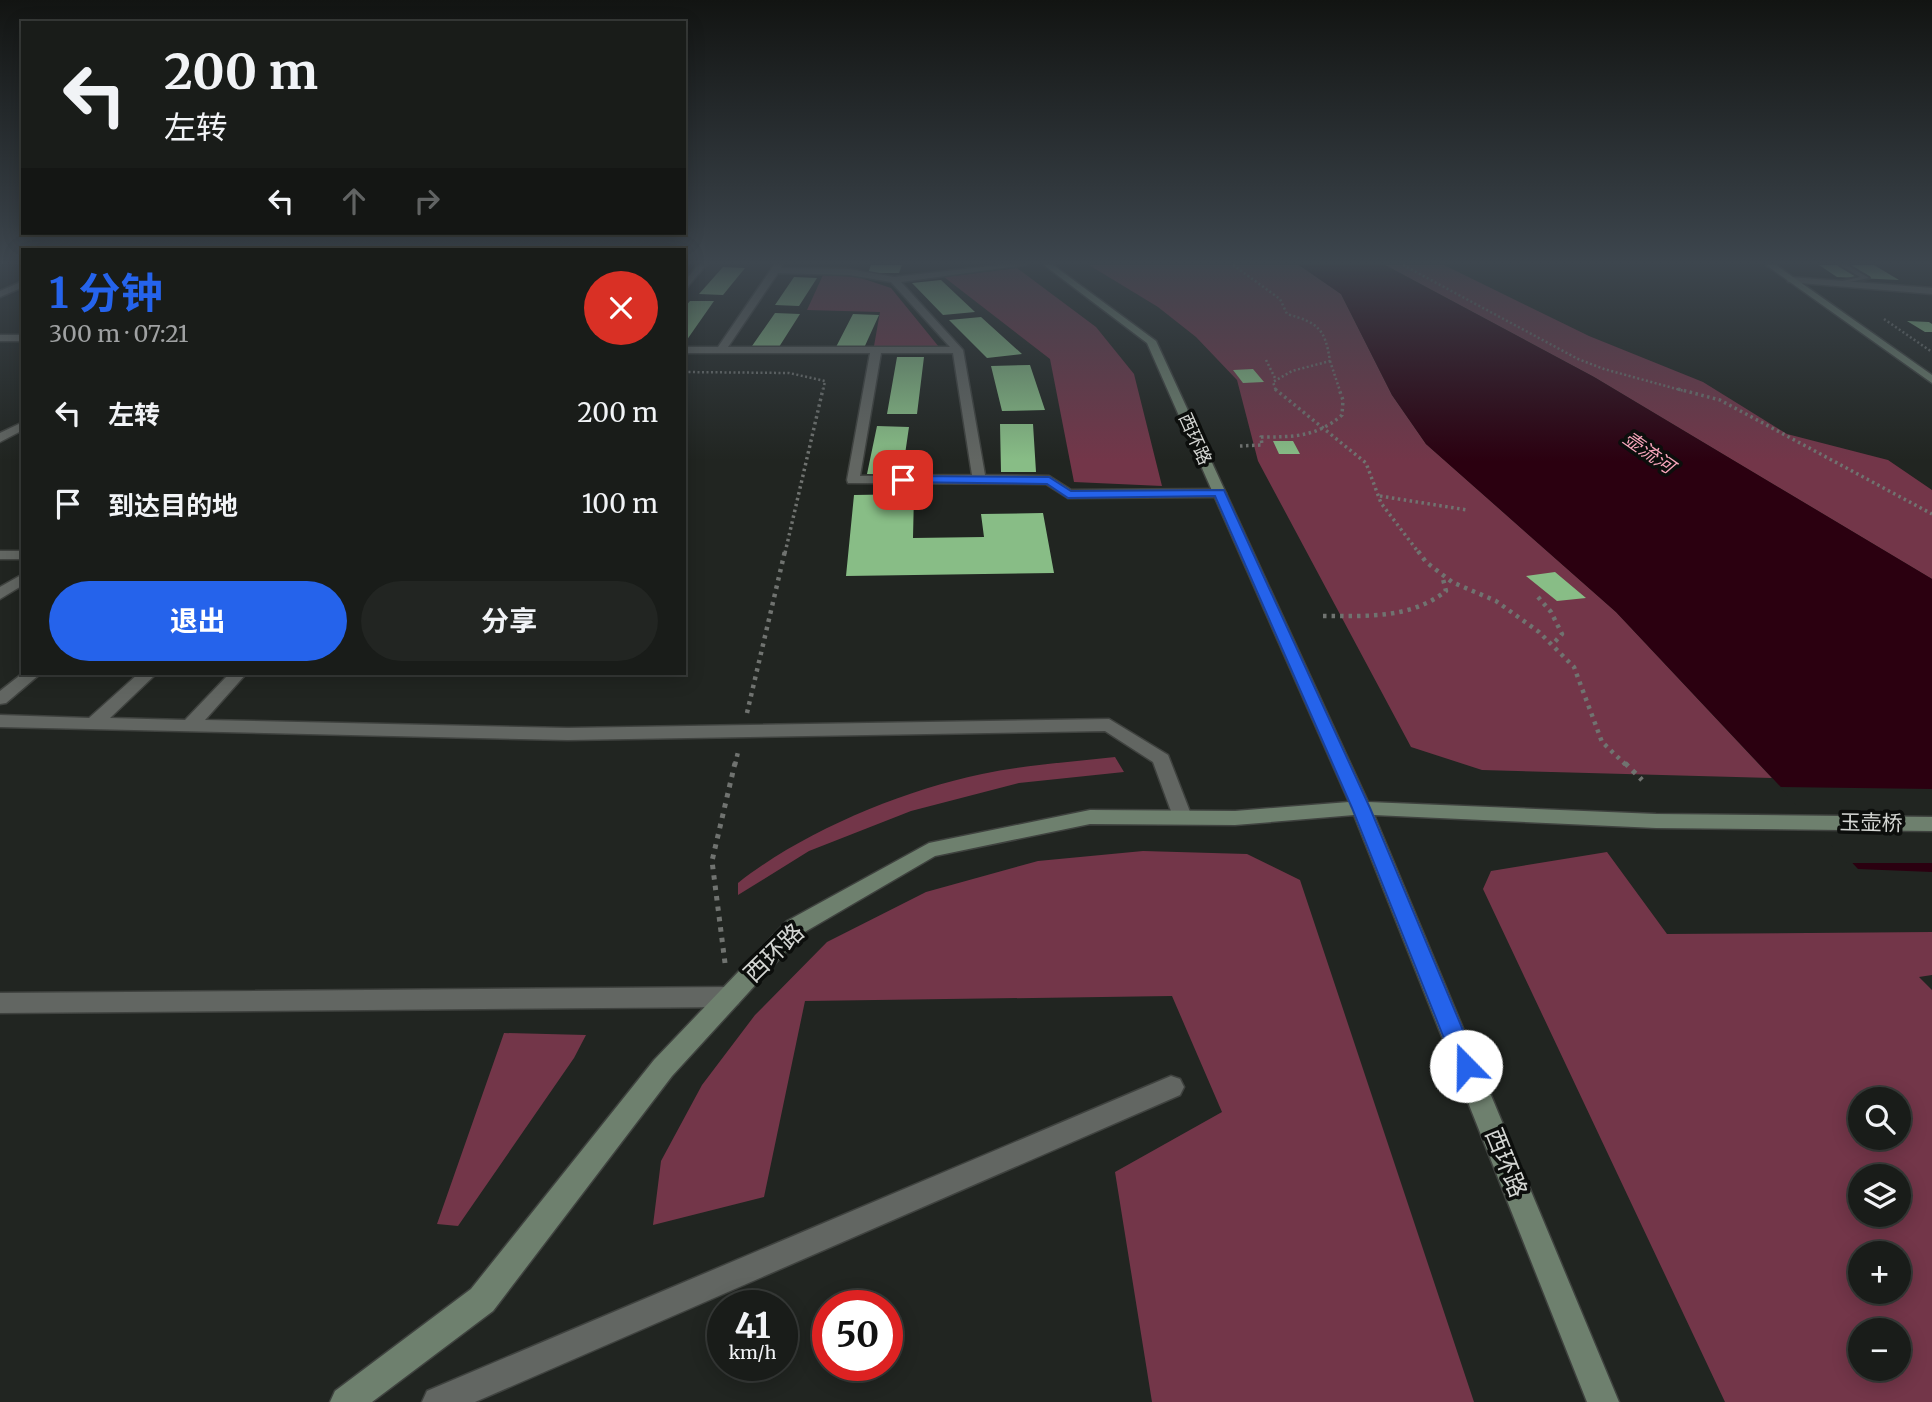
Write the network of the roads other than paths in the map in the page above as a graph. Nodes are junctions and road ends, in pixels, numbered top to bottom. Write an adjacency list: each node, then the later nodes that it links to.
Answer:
1 (734, 330): 7 (street)
2 (940, 330): 9 (street)
3 (1137, 330): 15 (main road, 西环路)
4 (1862, 330): 11 (main road)
5 (0, 338): 6 (street)
6 (21, 338)
7 (721, 350): 8 (street); 10 (street)
8 (876, 350): 9 (street); 14 (street)
9 (958, 350): 14 (street)
10 (686, 351)
11 (1932, 380)
12 (21, 426): 13 (street)
13 (0, 438)
14 (979, 479): 15 (street)
15 (1219, 493): 27 (main road, 西环路)
16 (0, 555): 17 (street)
17 (21, 555)
18 (21, 579): 19 (street)
19 (0, 594)
20 (31, 675): 23 (street)
21 (147, 675): 25 (street)
22 (237, 675): 26 (street)
23 (0, 699)
24 (0, 721): 25 (street)
25 (94, 723): 26 (street)
26 (190, 725): 28 (street)
27 (1361, 808): 28 (main road, 西环路); 29 (main road, 西环路); 36 (main road, 西环路)
28 (1182, 817): 31 (main road, 西环路)
29 (1810, 822): 30 (main road, 玉壶桥)
30 (1932, 824)
31 (730, 997): 32 (street); 34 (main road, 西环路)
32 (0, 1003)
33 (1171, 1087): 35 (street)
34 (346, 1402)
35 (438, 1402)
36 (1603, 1402)

